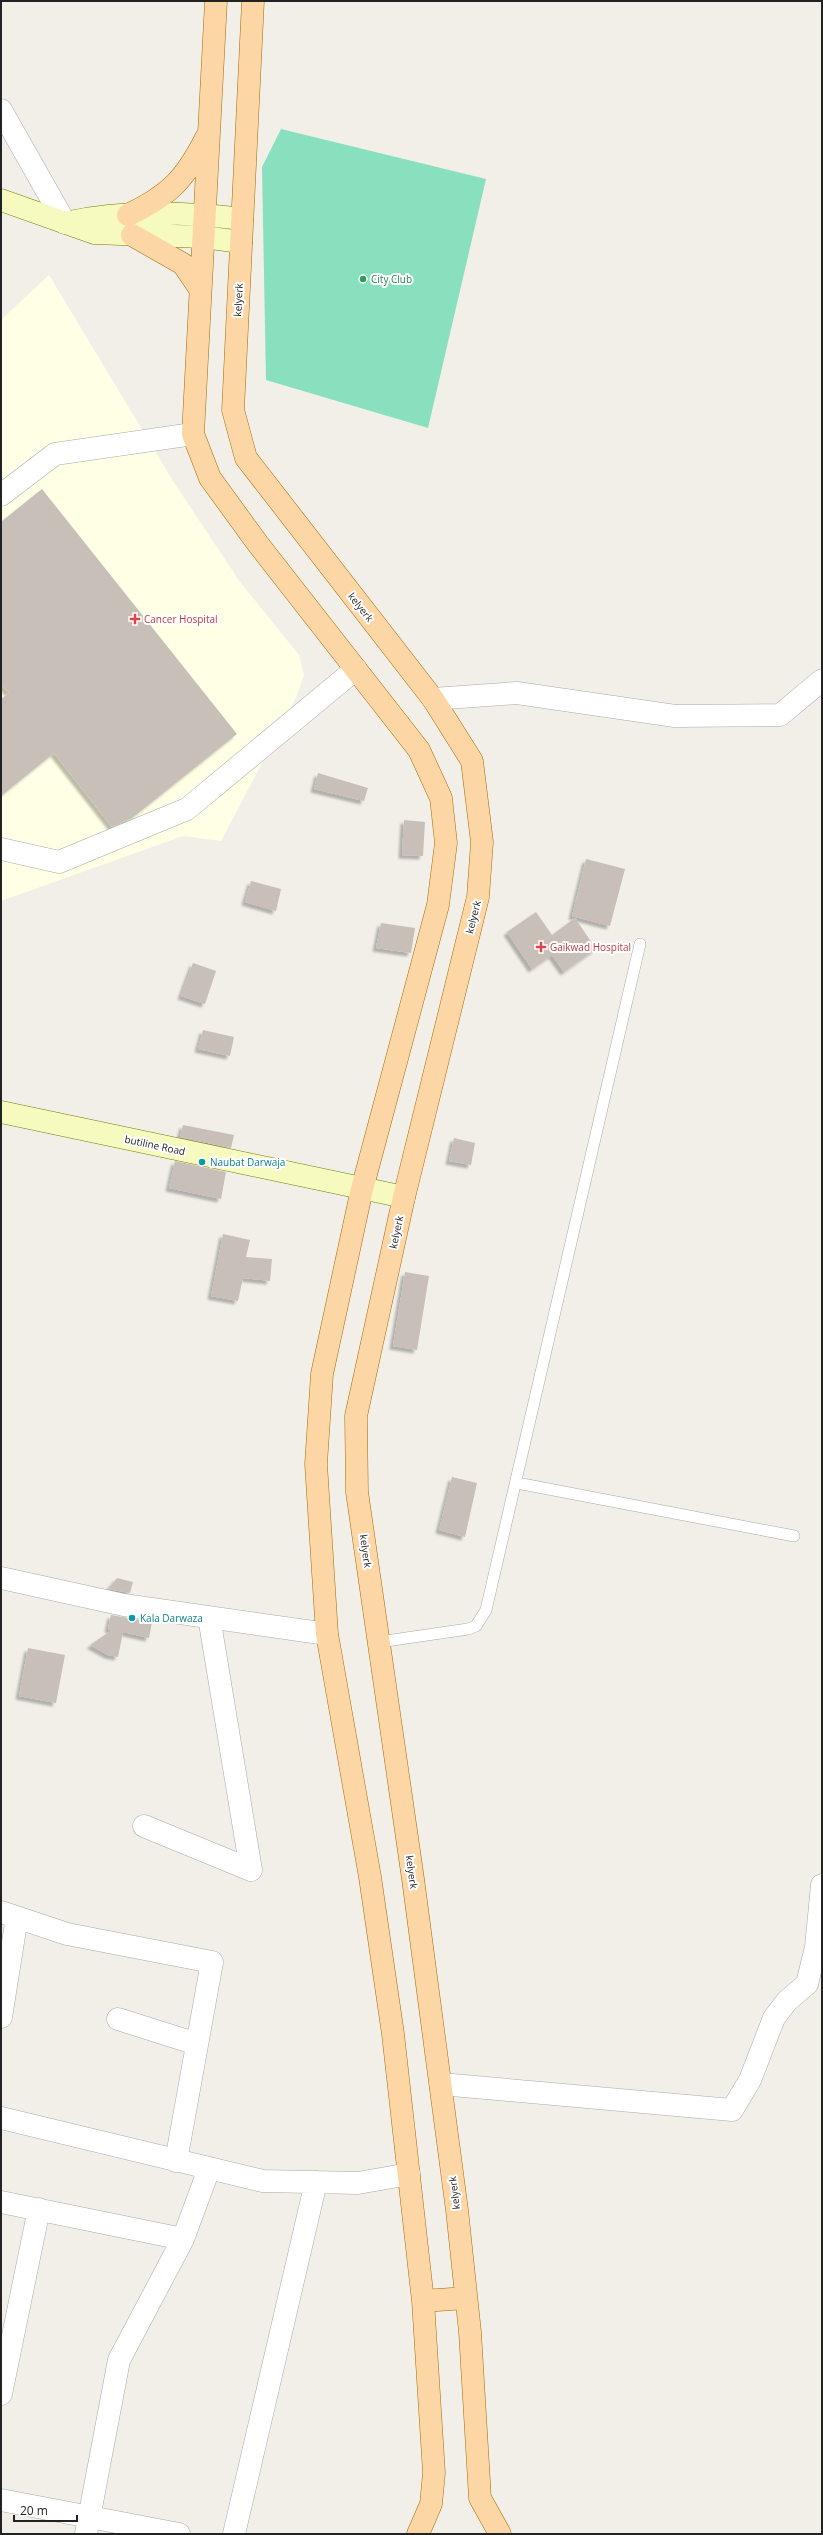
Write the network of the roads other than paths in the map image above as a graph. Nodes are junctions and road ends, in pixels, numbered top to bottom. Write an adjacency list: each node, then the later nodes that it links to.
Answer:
1 (216, 1): 4 (main road)
2 (253, 1): 7 (main road, kelyerk)
3 (1, 110): 8 (street)
4 (209, 132): 6 (main road); 9 (main road)
5 (1, 200): 8 (street)
6 (204, 214): 7 (street); 9 (street); 10 (main road)
7 (242, 219): 11 (main road, kelyerk)
8 (65, 223): 9 (street)
9 (130, 225): 10 (street); 12 (main road)
10 (203, 237): 11 (street); 12 (main road)
11 (241, 242): 17 (main road, kelyerk)
12 (200, 289): 13 (main road)
13 (193, 434): 14 (street); 15 (main road)
14 (1, 495)
15 (356, 669): 18 (street); 21 (main road)
16 (822, 680): 17 (street)
17 (433, 699): 22 (main road, kelyerk)
18 (1, 848)
19 (640, 944): 23 (lane)
20 (1, 1112): 21 (street, butiline Road)
21 (362, 1189): 22 (street, butiline Road); 27 (main road)
22 (404, 1197): 28 (main road, kelyerk)
23 (517, 1483): 24 (lane); 28 (lane)
24 (794, 1536)
25 (1, 1578): 26 (street)
26 (209, 1617): 27 (street); 29 (street)
27 (327, 1634): 39 (main road)
28 (379, 1642): 35 (main road, kelyerk)
29 (144, 1826)
30 (822, 1885): 35 (street)
31 (9, 1914): 32 (street); 34 (street)
32 (1, 2017)
33 (118, 2019): 34 (street)
34 (197, 2044): 37 (street)
35 (441, 2084): 44 (main road, kelyerk)
36 (1, 2118): 37 (street)
37 (176, 2161): 38 (street)
38 (209, 2169): 40 (street); 43 (street)
39 (408, 2174): 40 (street); 45 (main road)
40 (316, 2182): 50 (street)
41 (1, 2202): 42 (street)
42 (39, 2209): 43 (street); 46 (street)
43 (183, 2239): 48 (street)
44 (466, 2298): 45 (main road); 52 (main road, kelyerk)
45 (423, 2301): 51 (main road)
46 (1, 2394)
47 (1, 2500): 48 (street)
48 (88, 2525): 49 (street)
49 (179, 2534)
50 (234, 2534)
51 (418, 2534)
52 (500, 2534)

